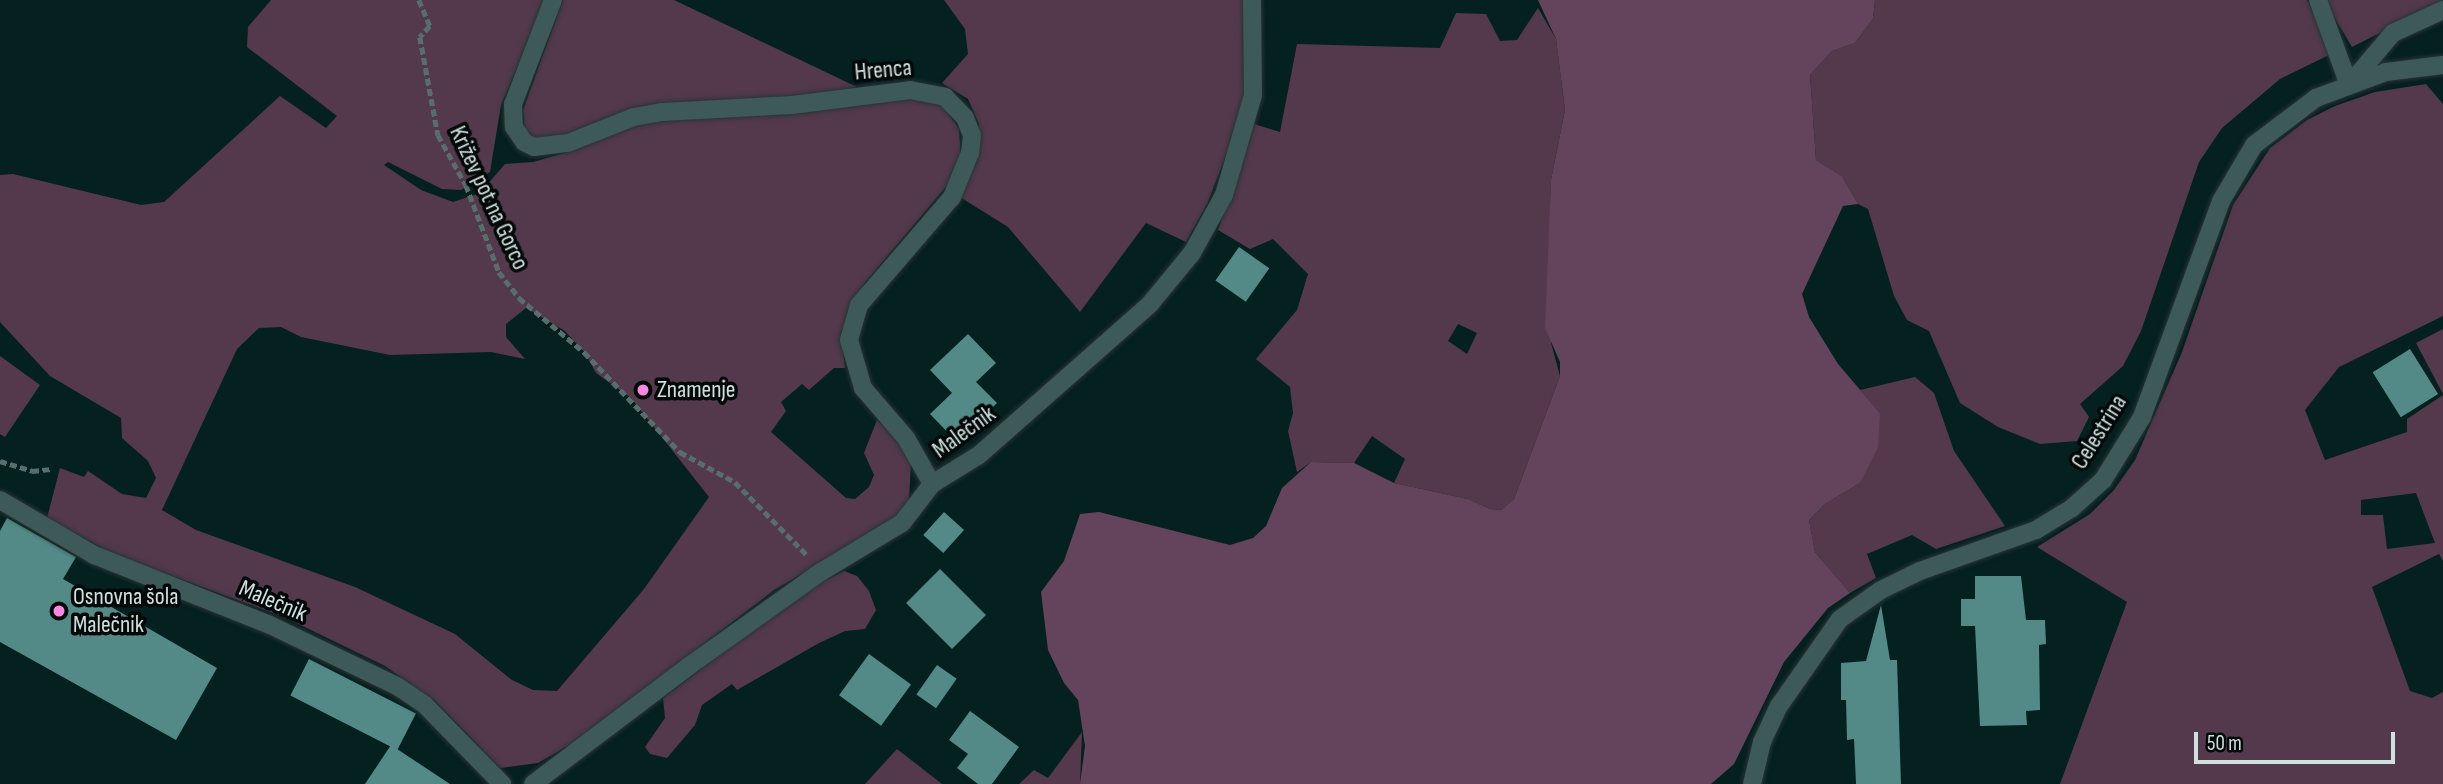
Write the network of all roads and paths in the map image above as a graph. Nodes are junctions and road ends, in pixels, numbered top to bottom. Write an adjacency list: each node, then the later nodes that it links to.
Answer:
1 (419, 0): 12 (path, Križev pot na Gorco)
2 (553, 0): 10 (street, Hrenca)
3 (1252, 0): 10 (street, Malečnik)
4 (2318, 0): 7 (street)
5 (2443, 10): 7 (street, Celestrina)
6 (2443, 66): 7 (street, Celestrina)
7 (2349, 85): 15 (street, Celestrina)
8 (0, 461): 9 (path)
9 (50, 469)
10 (932, 484): 12 (street, Malečnik)
11 (0, 500): 13 (street, Malečnik)
12 (821, 572): 14 (street, Malečnik)
13 (502, 784)
14 (533, 784)
15 (1752, 784)

